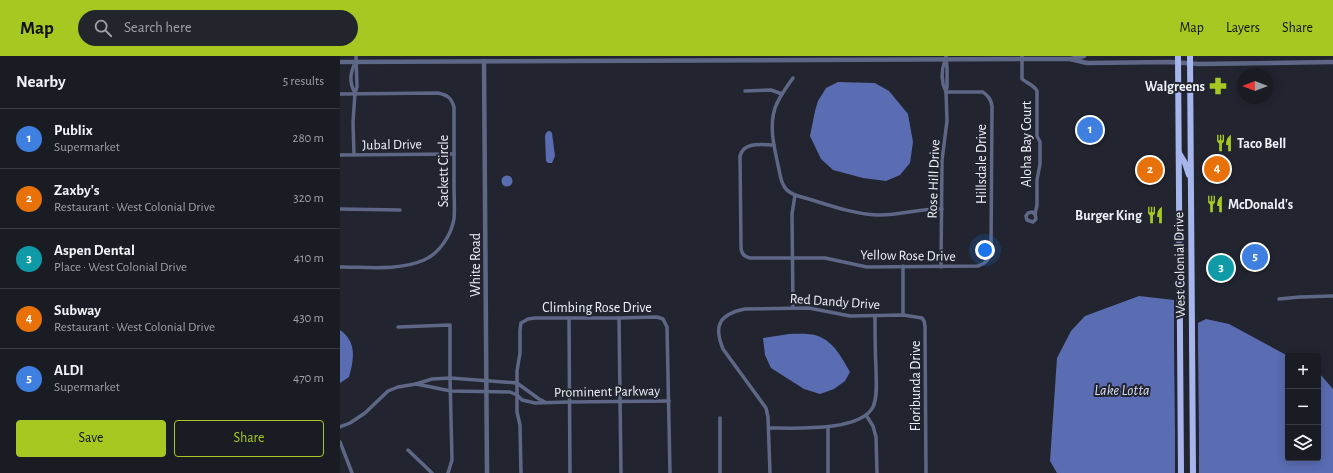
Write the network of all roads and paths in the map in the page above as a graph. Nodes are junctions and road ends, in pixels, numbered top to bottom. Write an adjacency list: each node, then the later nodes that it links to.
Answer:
1 (356, 56): 11 (street)
2 (1084, 56): 8 (street)
3 (1190, 56): 13 (highway, West Colonial Drive)
4 (946, 57): 5 (street); 6 (street); 16 (street, Rose Hill Drive)
5 (716, 58): 7 (street)
6 (1022, 58): 8 (street); 30 (street, Aloha Bay Court)
7 (484, 59): 11 (street); 49 (street, White Road)
8 (1070, 59): 9 (street)
9 (1178, 59): 13 (street); 21 (highway, West Colonial Drive)
10 (340, 62): 11 (street)
11 (356, 62): 18 (street); 18 (street)
12 (1333, 62): 13 (street)
13 (1190, 64): 25 (highway, West Colonial Drive)
14 (792, 78): 19 (street)
15 (745, 90): 19 (street)
16 (946, 92): 28 (street, Rose Hill Drive); 35 (street, Hillsdale Drive)
17 (340, 94): 18 (street, Sackett Circle)
18 (354, 94): 22 (street, Sackett Circle); 24 (street)
19 (782, 94): 20 (street)
20 (774, 145): 26 (street); 31 (street, Yellow Rose Drive)
21 (1179, 153): 25 (highway); 36 (highway, West Colonial Drive)
22 (454, 154): 24 (street, Jubal Drive); 33 (street, Sackett Circle)
23 (340, 155): 24 (street, Jubal Drive)
24 (354, 155)
25 (1191, 180): 37 (highway, West Colonial Drive)
26 (795, 195): 28 (street); 31 (street)
27 (340, 209): 29 (street)
28 (942, 209): 34 (street, Rose Hill Drive)
29 (400, 210)
30 (1035, 214)
31 (792, 258): 32 (street, Yellow Rose Drive); 42 (street)
32 (903, 266): 34 (street, Yellow Rose Drive); 43 (street)
33 (340, 267)
34 (941, 267): 35 (street, Yellow Rose Drive)
35 (974, 267)
36 (1180, 294): 37 (highway); 40 (highway, West Colonial Drive)
37 (1192, 294): 41 (highway, West Colonial Drive)
38 (1333, 296): 39 (street)
39 (1279, 299)
40 (1180, 302): 41 (highway); 79 (highway, West Colonial Drive)
41 (1192, 302): 80 (highway, West Colonial Drive)
42 (792, 308): 44 (street, Red Dandy Drive); 63 (street, Red Dandy Drive)
43 (903, 315): 44 (street, Red Dandy Drive); 78 (street, Floribunda Drive)
44 (875, 316): 59 (street)
45 (569, 318): 46 (street, Climbing Rose Drive); 50 (street, Climbing Rose Drive); 58 (street)
46 (619, 318): 55 (street); 56 (street, Climbing Rose Drive)
47 (398, 327): 48 (street)
48 (450, 378): 49 (street); 51 (street); 52 (street)
49 (487, 381): 50 (street); 53 (street, White Road)
50 (517, 383): 54 (street, Climbing Rose Drive); 57 (street, Prominent Parkway)
51 (416, 384): 52 (street, Prominent Parkway); 61 (street)
52 (451, 392): 53 (street, Prominent Parkway); 68 (street)
53 (486, 392): 54 (street, Prominent Parkway); 69 (street, White Road)
54 (517, 395): 57 (street, Prominent Parkway); 70 (street, Climbing Rose Drive)
55 (620, 401): 56 (street, Prominent Parkway); 58 (street, Prominent Parkway); 72 (street)
56 (669, 401): 73 (street, Climbing Rose Drive)
57 (546, 402): 58 (street, Prominent Parkway)
58 (569, 402): 71 (street)
59 (866, 416): 62 (street); 77 (street)
60 (720, 418): 74 (street)
61 (340, 427)
62 (828, 427): 63 (street); 76 (street)
63 (769, 428): 75 (street, Red Dandy Drive)
64 (340, 442): 66 (street)
65 (408, 450): 67 (street)
66 (352, 473)
67 (432, 473)
68 (448, 473)
69 (488, 473)
70 (521, 473)
71 (570, 473)
72 (621, 473)
73 (670, 473)
74 (720, 473)
75 (770, 473)
76 (828, 473)
77 (877, 473)
78 (926, 473)
79 (1181, 473)
80 (1193, 473)

